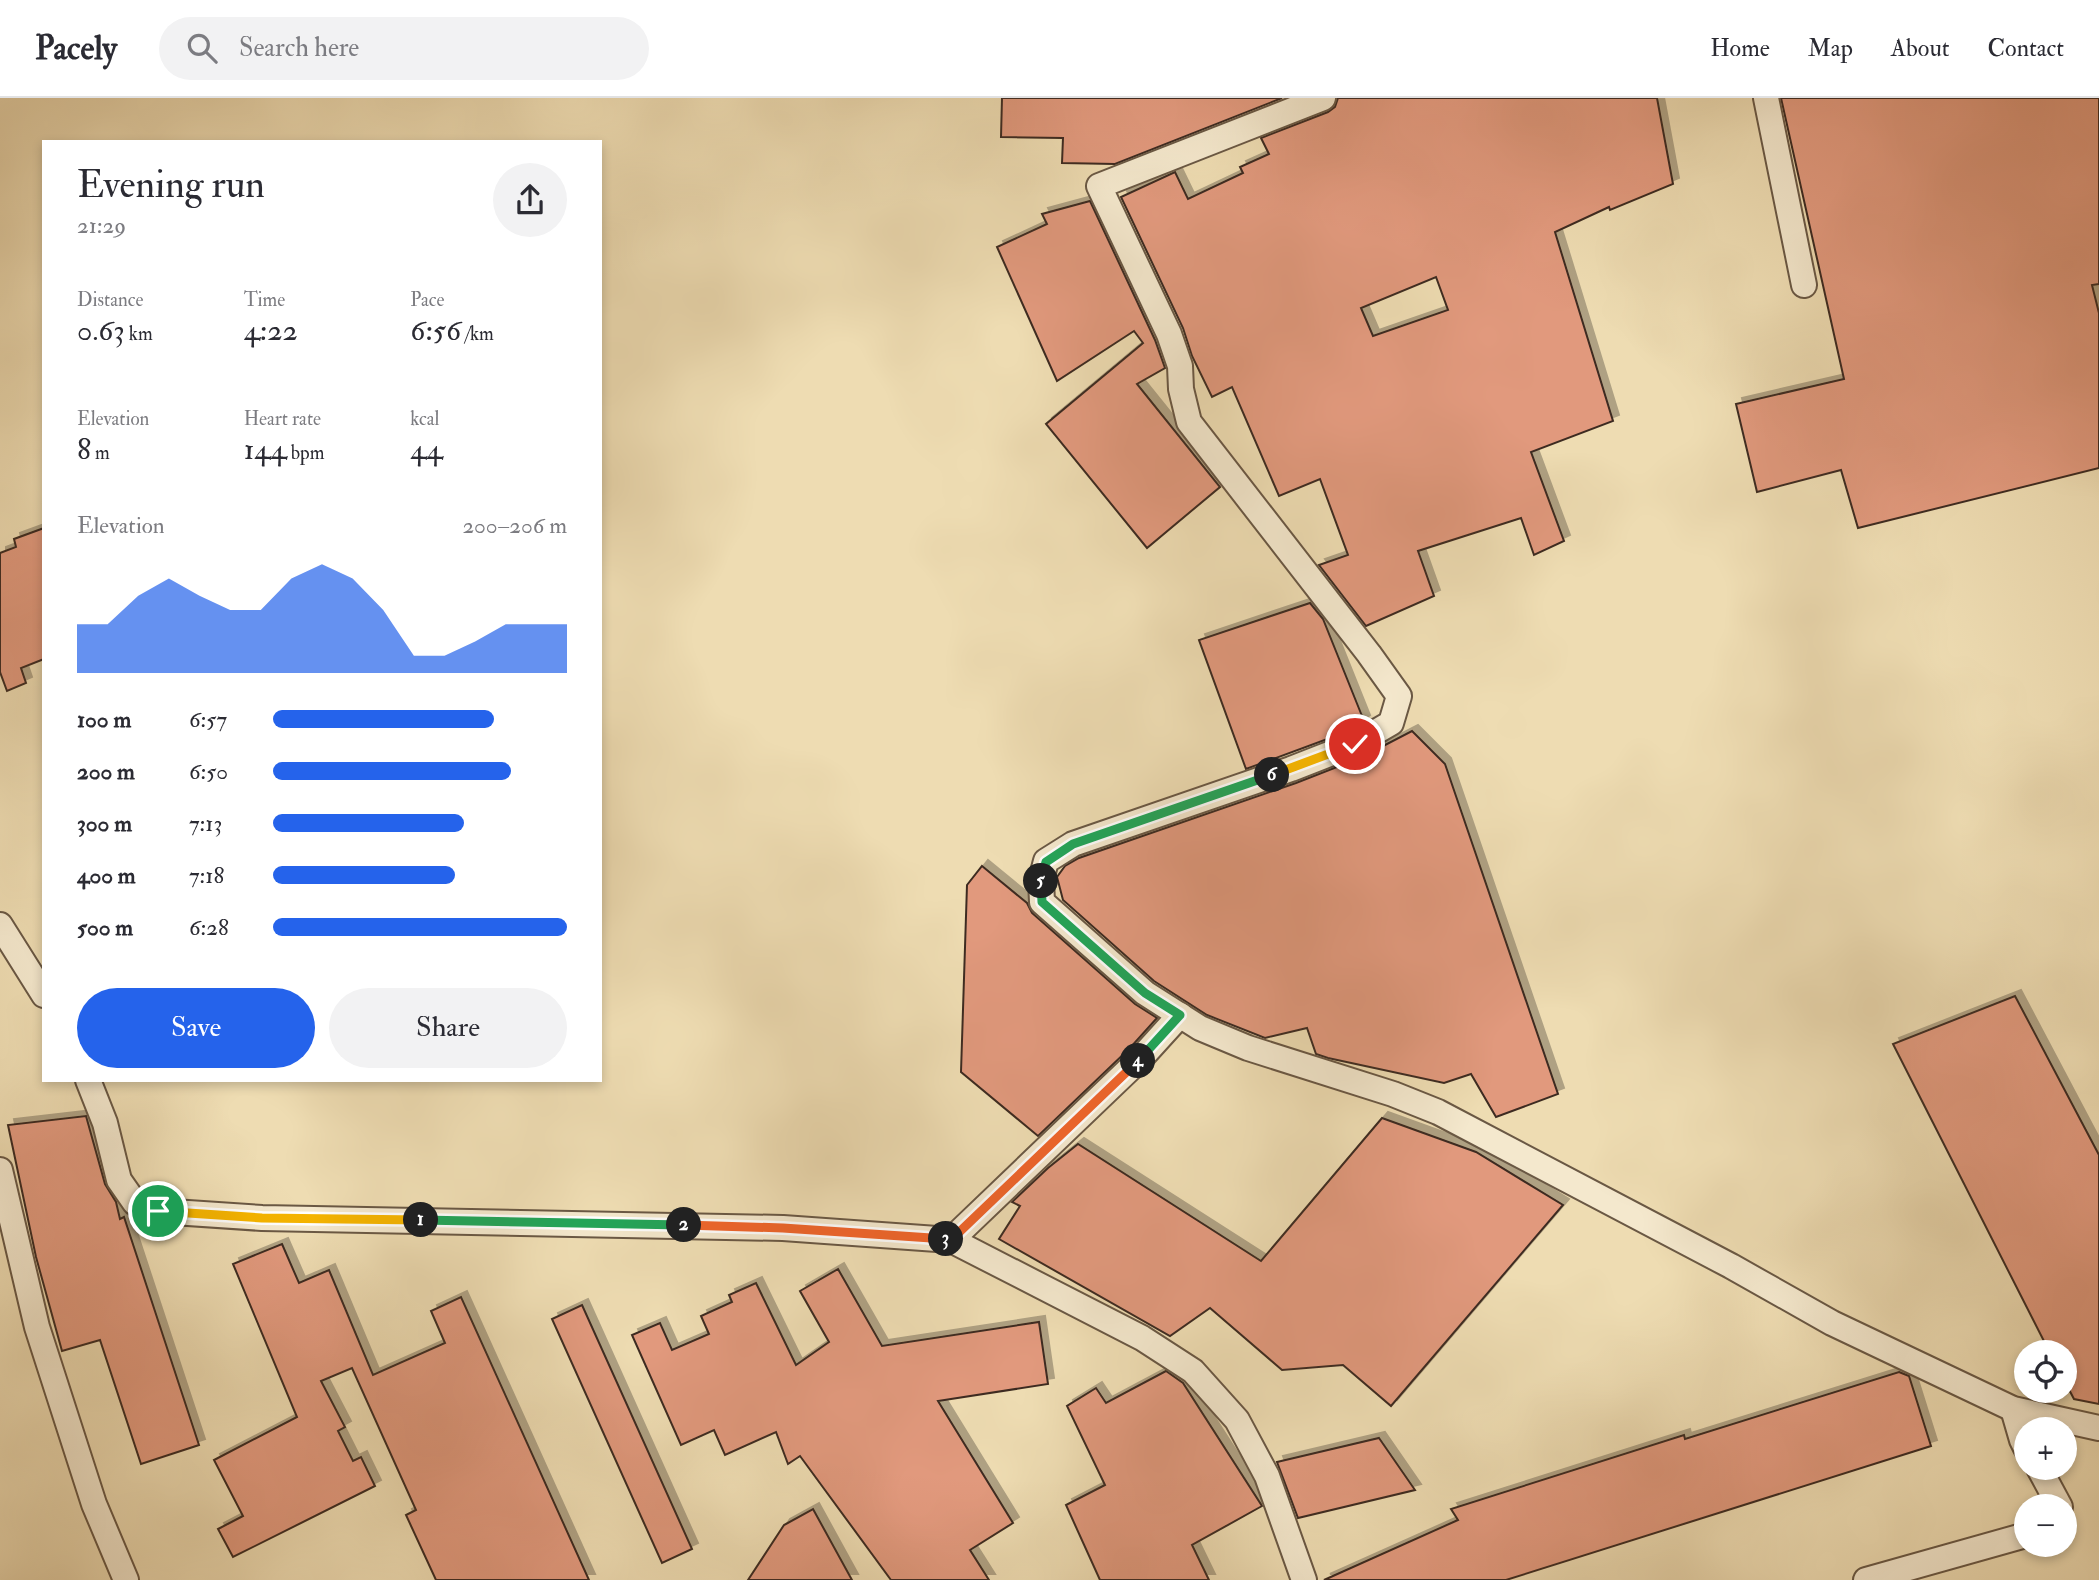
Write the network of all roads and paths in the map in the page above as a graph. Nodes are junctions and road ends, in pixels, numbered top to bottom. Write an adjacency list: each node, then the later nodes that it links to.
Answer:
1 (1323, 98): 6 (street)
2 (1766, 98): 3 (street)
3 (1804, 285)
4 (0, 925): 5 (street)
5 (42, 992)
6 (1180, 1015): 9 (street); 10 (street)
7 (89, 1082): 9 (street)
8 (0, 1170): 14 (street)
9 (951, 1240): 15 (street)
10 (2013, 1409): 11 (street); 12 (street)
11 (2015, 1417)
12 (2099, 1428)
13 (2014, 1538): 16 (street)
14 (125, 1580)
15 (1304, 1580)
16 (1866, 1580)

